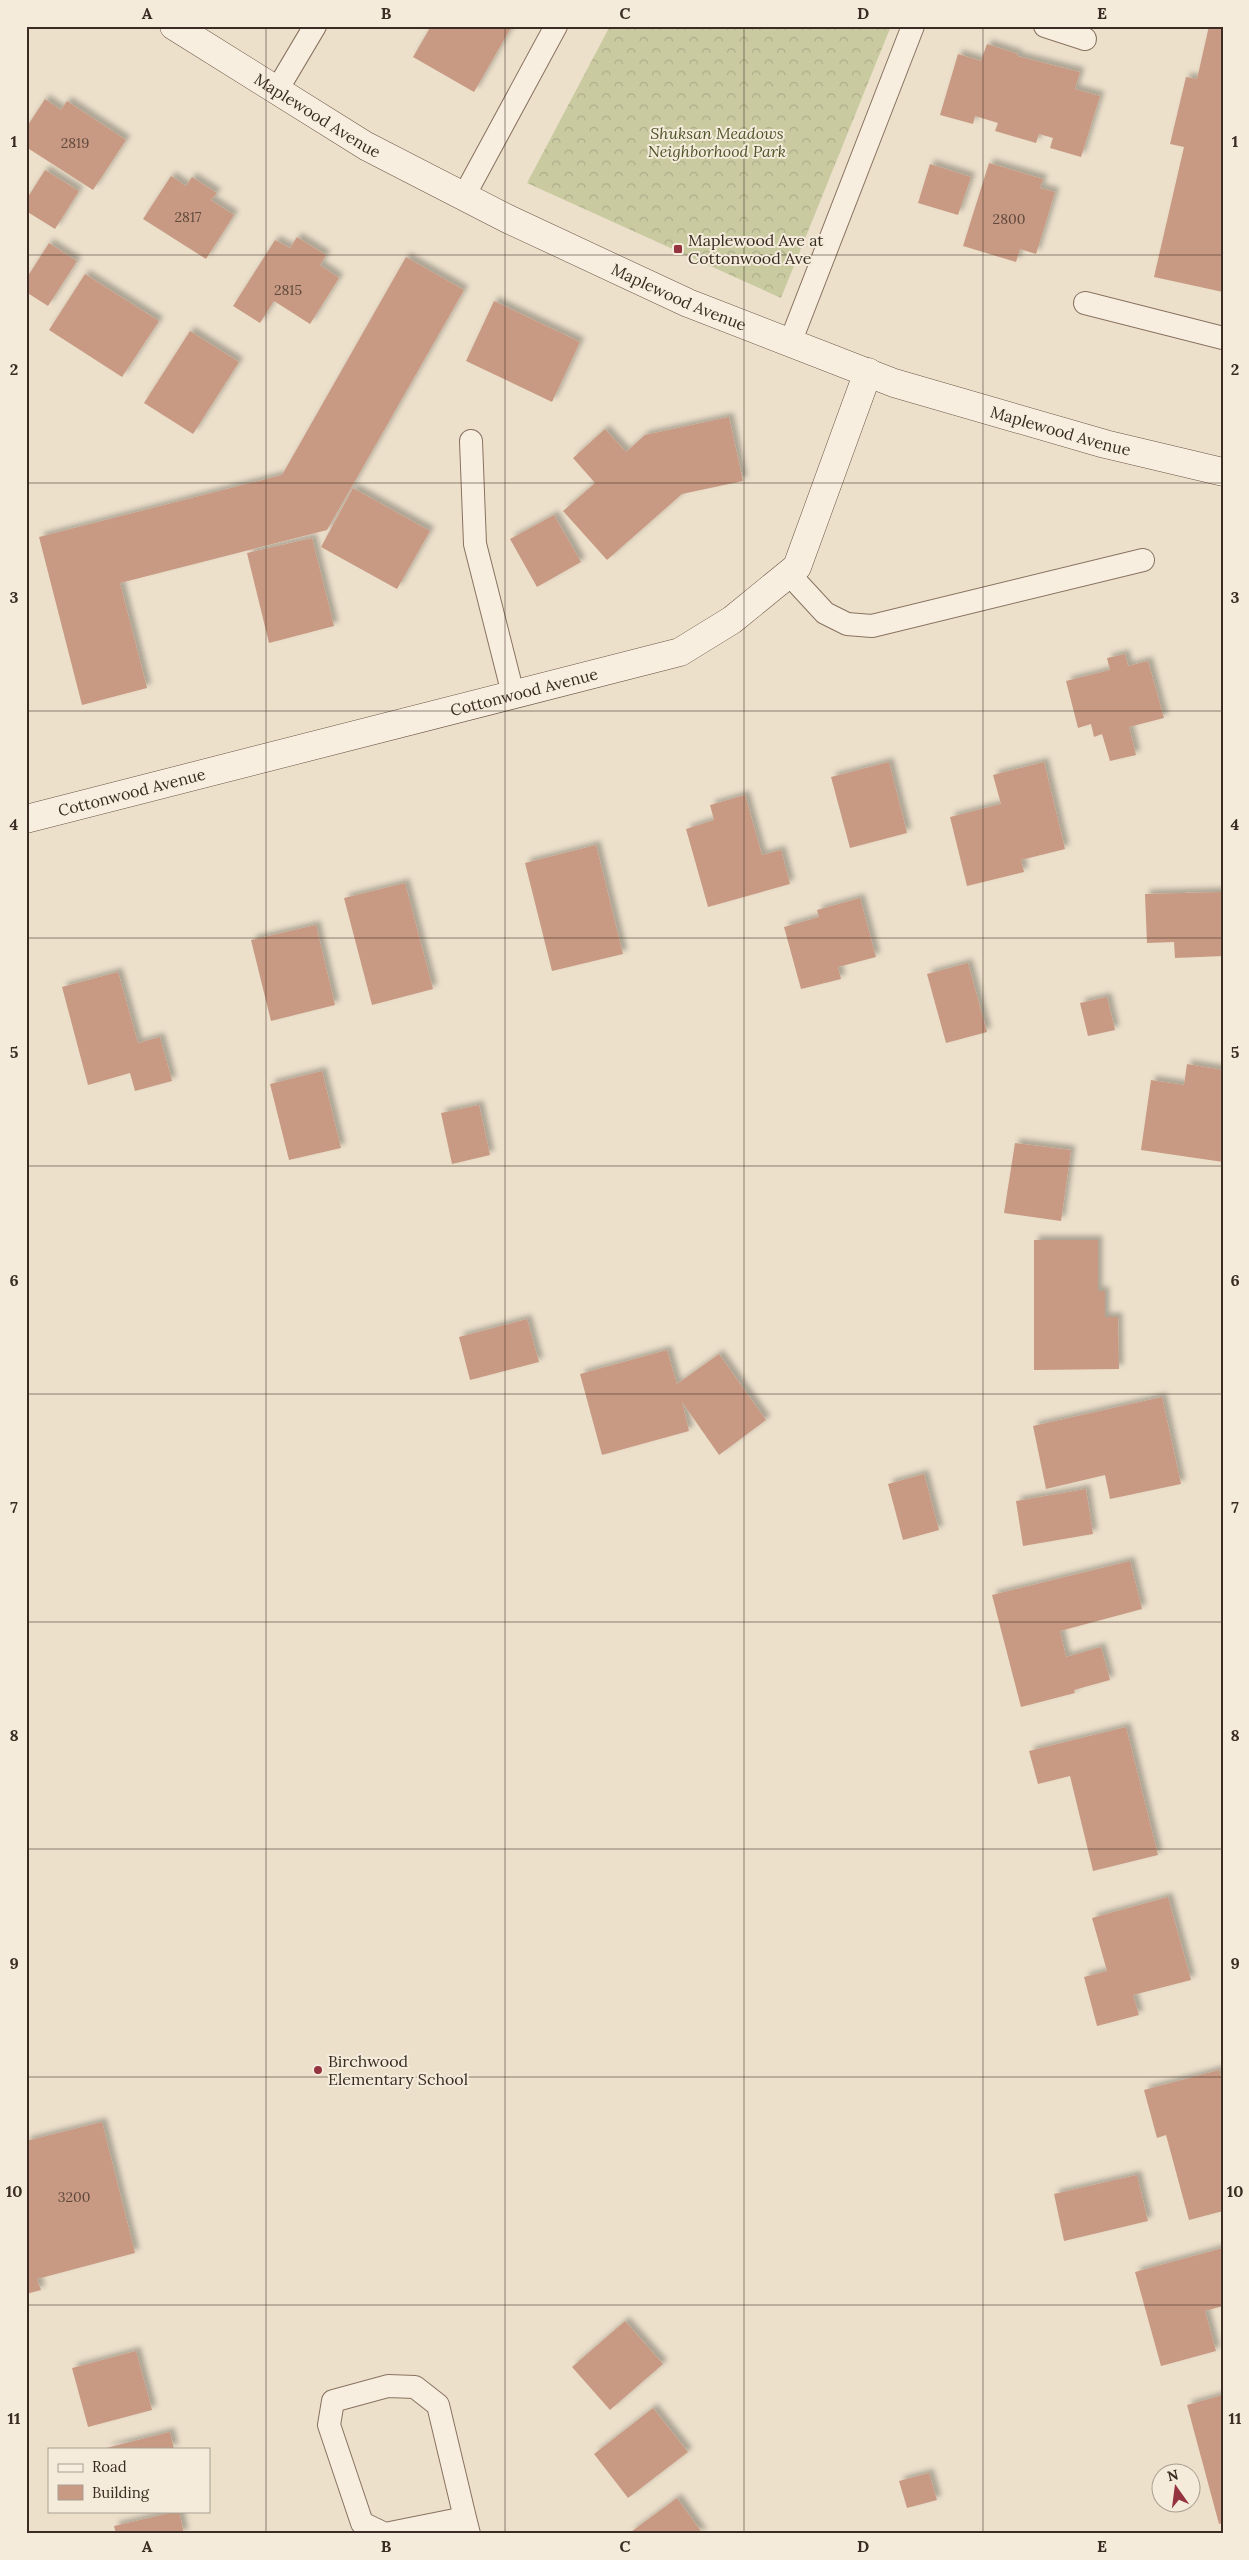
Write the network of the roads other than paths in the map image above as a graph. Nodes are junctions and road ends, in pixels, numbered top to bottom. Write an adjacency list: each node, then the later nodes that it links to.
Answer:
1 (174, 26): 7 (street, Maplewood Avenue)
2 (314, 26): 7 (lane)
3 (556, 26): 8 (lane)
4 (913, 26): 11 (lane)
5 (1045, 26): 6 (lane)
6 (1085, 39)
7 (277, 90): 8 (street, Maplewood Avenue)
8 (464, 196): 11 (street, Maplewood Avenue)
9 (1084, 303): 10 (lane)
10 (1223, 338)
11 (790, 343): 12 (street, Maplewood Avenue)
12 (868, 372): 14 (street, Maplewood Avenue); 16 (street, Cottonwood Avenue)
13 (471, 441): 17 (lane)
14 (1223, 472)
15 (1143, 560): 16 (lane)
16 (789, 574): 17 (street, Cottonwood Avenue)
17 (513, 694): 18 (street, Cottonwood Avenue)
18 (26, 819)
19 (467, 2526): 19 (lane)

